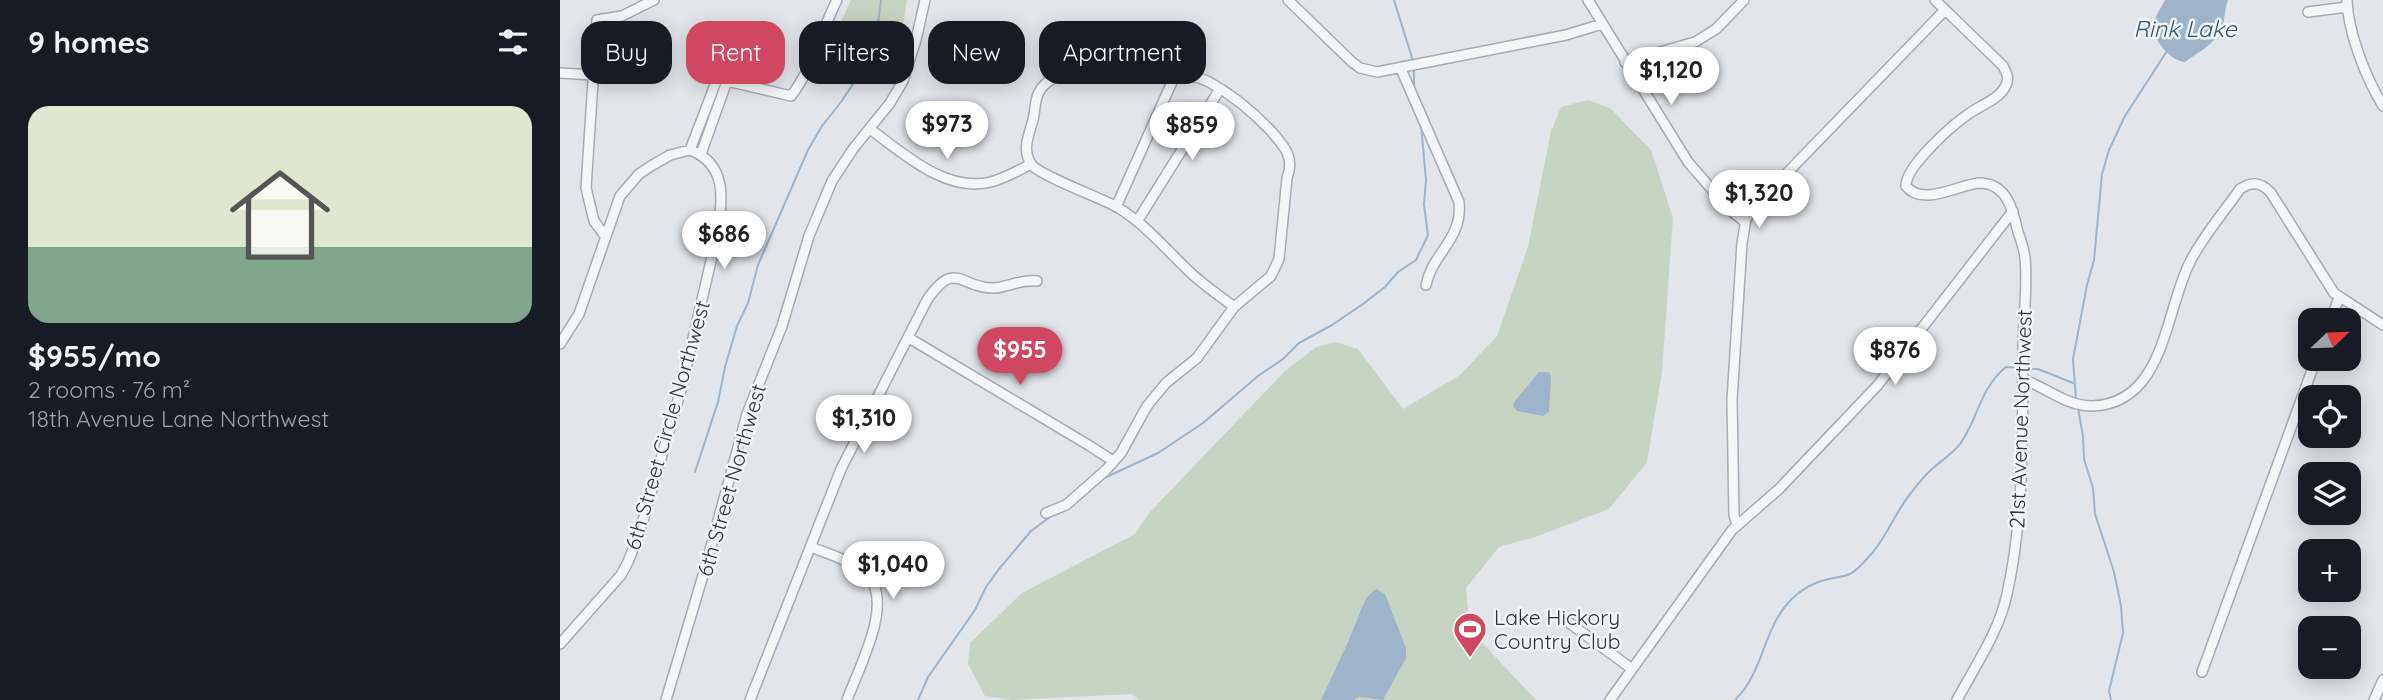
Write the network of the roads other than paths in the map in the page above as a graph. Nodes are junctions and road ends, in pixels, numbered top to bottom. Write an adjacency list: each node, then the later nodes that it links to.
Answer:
1 (654, 0): 11 (street)
2 (836, 0): 21 (street)
3 (925, 0): 26 (street, 6th Street Northwest)
4 (1288, 0): 14 (street)
5 (1588, 0): 12 (street)
6 (1744, 0): 13 (street)
7 (1935, 0): 9 (street)
8 (2347, 4): 10 (street); 25 (street)
9 (1945, 10): 31 (street); 33 (street)
10 (2308, 12)
11 (597, 21)
12 (1602, 24): 13 (street); 14 (street)
13 (1625, 62): 33 (street)
14 (1401, 69): 36 (street)
15 (560, 73): 16 (street)
16 (581, 74)
17 (1206, 82): 24 (street)
18 (592, 84): 34 (street)
19 (714, 84): 27 (street)
20 (726, 84): 28 (street)
21 (740, 84)
22 (1049, 84): 29 (street)
23 (1171, 84): 30 (street)
24 (1220, 89): 32 (street); 38 (street)
25 (2383, 106)
26 (870, 129): 29 (street); 54 (street, 6th Street Northwest)
27 (690, 150): 28 (street); 34 (street)
28 (701, 154): 50 (street, 6th Street Circle Northwest)
29 (1031, 164): 30 (street)
30 (1116, 207): 32 (street)
31 (2013, 211): 44 (street, 21st Avenue Northwest); 47 (street)
32 (1138, 220): 38 (street)
33 (1745, 222): 47 (street)
34 (605, 236): 42 (street)
35 (1037, 281): 41 (street)
36 (1426, 285)
37 (2339, 297): 39 (street); 40 (street); 44 (street)
38 (1234, 307): 45 (street)
39 (2335, 308)
40 (2383, 325)
41 (909, 338): 45 (street); 48 (street)
42 (560, 344)
43 (2312, 371): 52 (street)
44 (2022, 379): 58 (street, 21st Avenue Northwest)
45 (1113, 461): 46 (street)
46 (1046, 513)
47 (1737, 525): 51 (street)
48 (811, 547): 55 (street); 56 (street)
49 (1564, 619): 51 (street)
50 (560, 644)
51 (1632, 669): 57 (street)
52 (2202, 672)
53 (2383, 680): 59 (street)
54 (666, 700)
55 (750, 700)
56 (847, 700)
57 (1610, 700)
58 (1958, 700)
59 (2374, 700)

